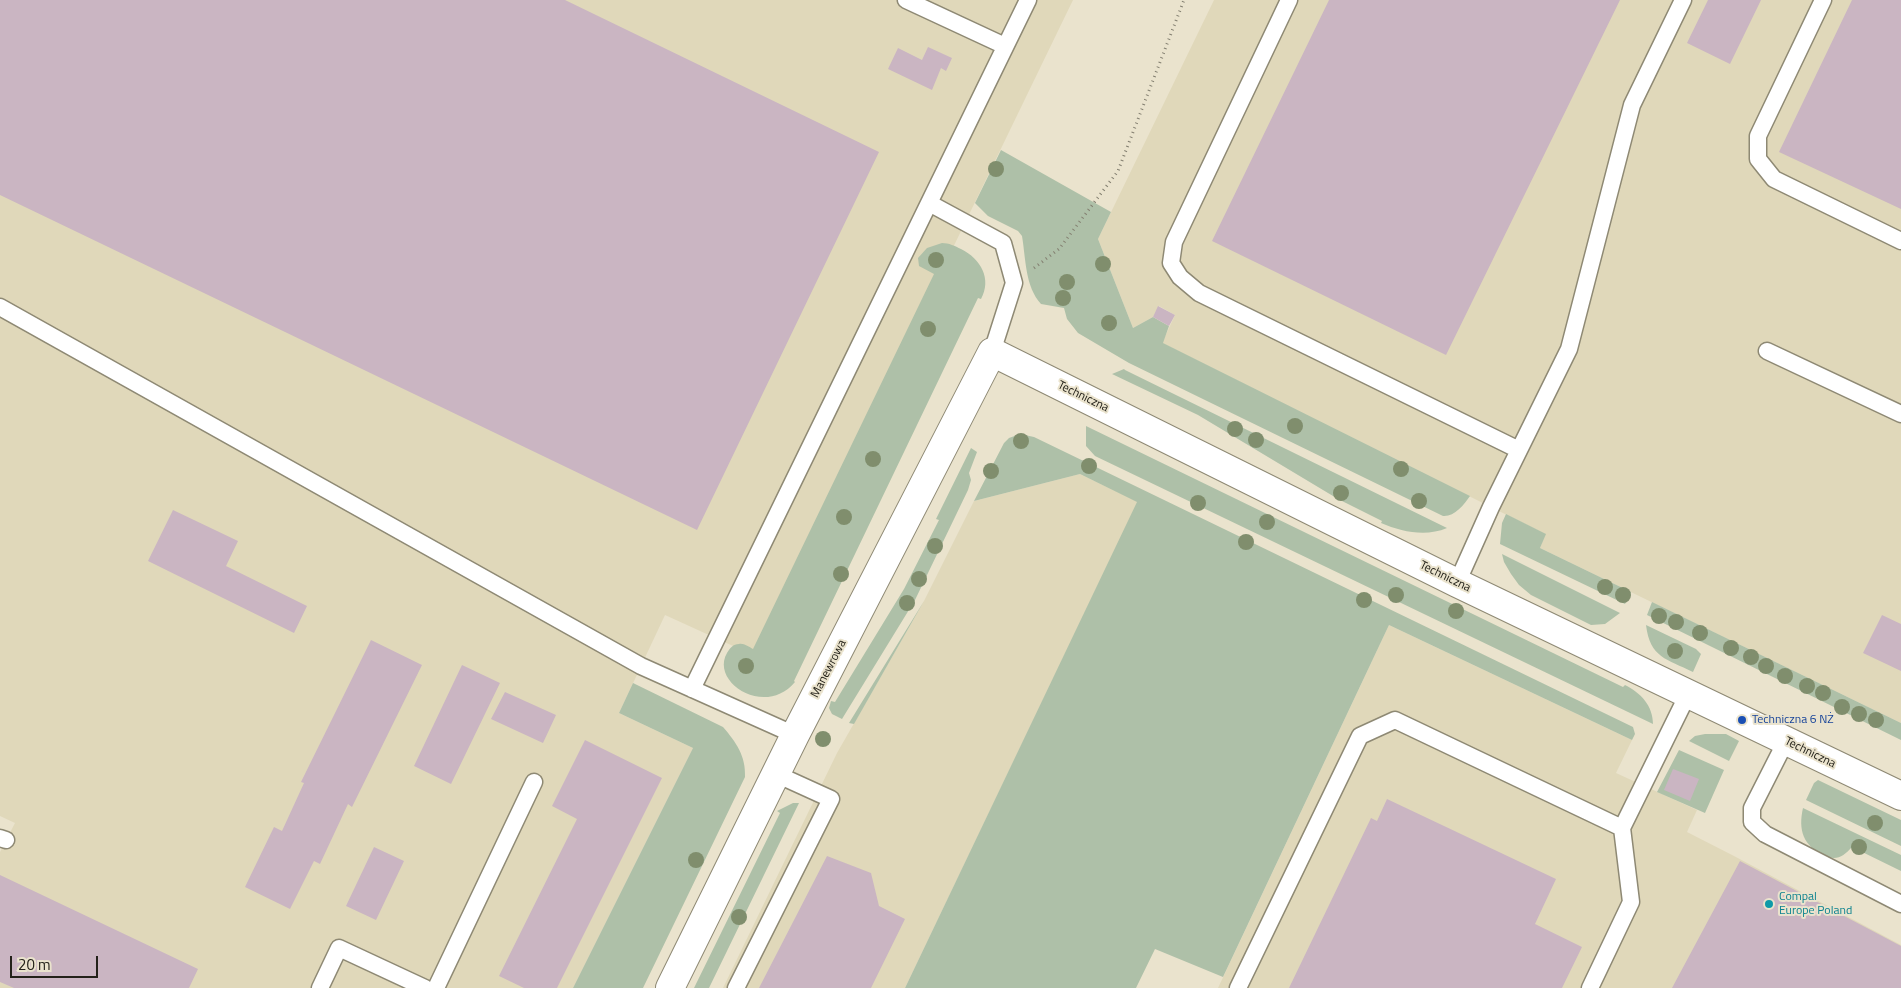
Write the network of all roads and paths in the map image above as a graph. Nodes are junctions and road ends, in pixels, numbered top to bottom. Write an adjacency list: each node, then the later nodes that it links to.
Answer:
1 (906, 0): 7 (lane)
2 (1028, 0): 7 (lane)
3 (1184, 0): 10 (path)
4 (1289, 0): 15 (lane)
5 (1683, 0): 15 (lane)
6 (1823, 0): 9 (lane)
7 (1005, 46): 8 (lane)
8 (929, 203): 10 (lane); 17 (lane)
9 (1901, 241)
10 (1014, 283): 13 (lane)
11 (0, 307): 17 (lane)
12 (1767, 351): 14 (lane)
13 (992, 352): 16 (street, Techniczna); 19 (street, Manewrowa)
14 (1901, 414)
15 (1519, 450): 16 (lane)
16 (1457, 583): 18 (street, Techniczna)
17 (692, 689): 19 (lane)
18 (1688, 694): 20 (street, Techniczna); 24 (lane)
19 (795, 735): 21 (street, Manewrowa)
20 (1786, 741): 23 (street, Techniczna); 25 (lane)
21 (776, 774): 29 (street, Manewrowa); 30 (lane)
22 (534, 782): 28 (lane)
23 (1901, 796)
24 (1622, 828): 31 (lane); 32 (lane)
25 (1901, 904)
26 (320, 988): 27 (lane)
27 (425, 988)
28 (436, 988)
29 (670, 988)
30 (736, 988)
31 (1238, 988)
32 (1590, 988)

